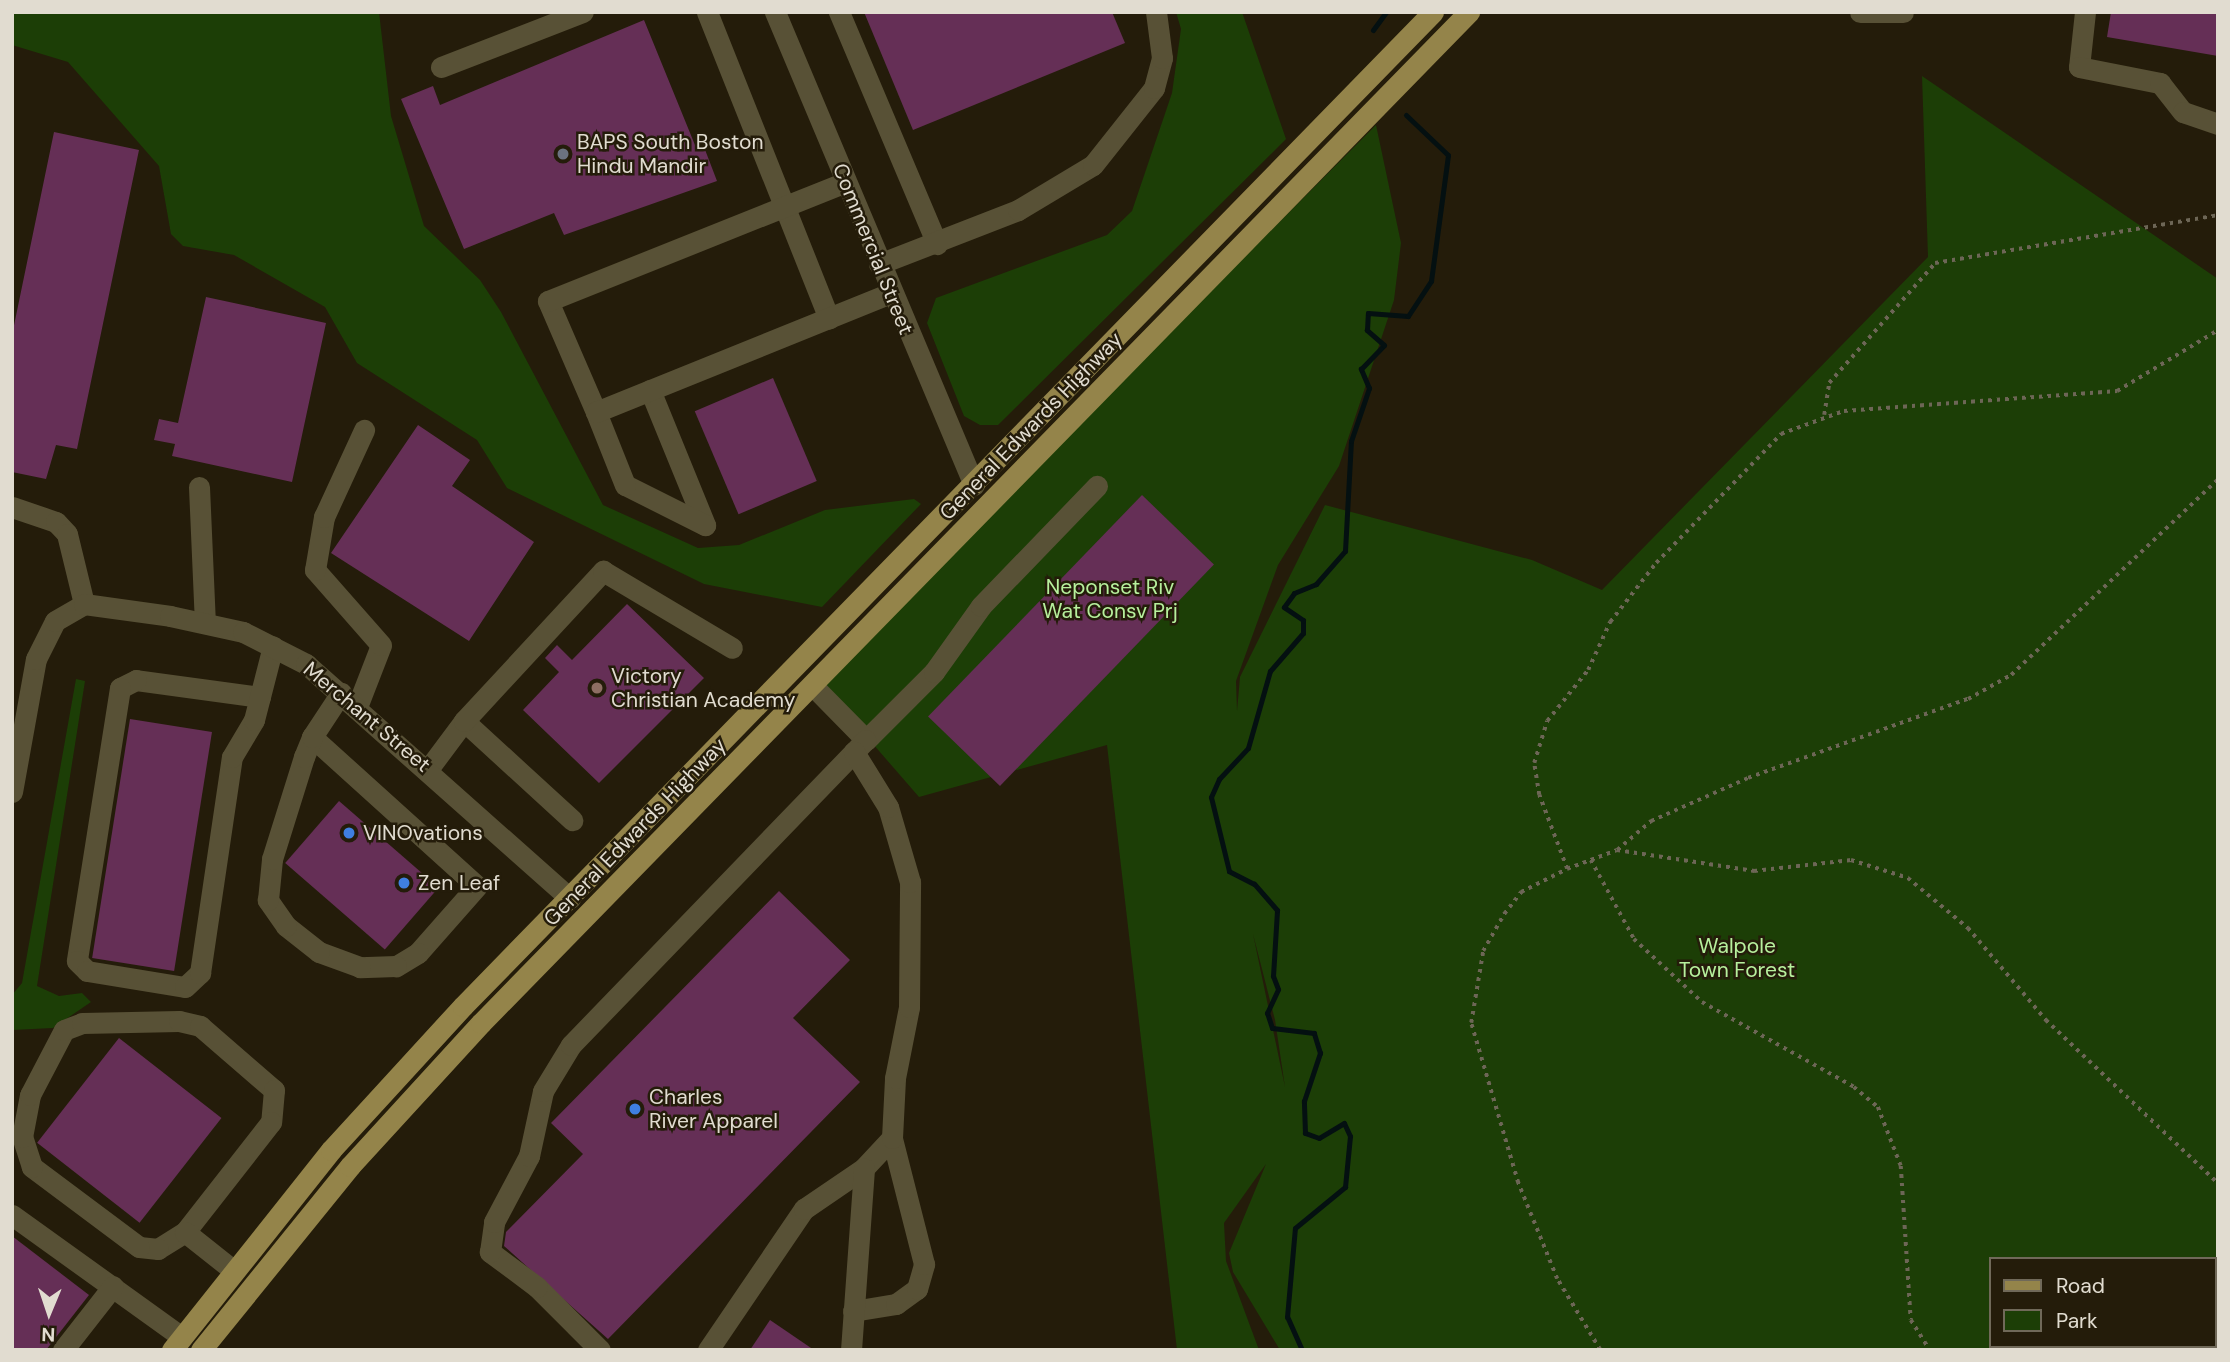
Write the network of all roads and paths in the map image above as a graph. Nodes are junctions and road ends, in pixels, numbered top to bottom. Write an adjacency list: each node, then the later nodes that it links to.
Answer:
1 (583, 12): 11 (street)
2 (707, 12): 14 (street)
3 (775, 12): 13 (street, Commercial Street)
4 (839, 12): 16 (street)
5 (1156, 12): 16 (street)
6 (1433, 12): 26 (main road, General Edwards Highway)
7 (1469, 12): 34 (main road, General Edwards Highway)
8 (1860, 12): 9 (street)
9 (1903, 12)
10 (2085, 12): 12 (street)
11 (441, 67)
12 (2218, 124)
13 (845, 182): 14 (street); 17 (street, Commercial Street)
14 (784, 207): 19 (street); 22 (street)
15 (2218, 215): 23 (path)
16 (937, 244): 17 (street)
17 (879, 264): 18 (street, Commercial Street)
18 (890, 293): 19 (street); 26 (street, Commercial Street)
19 (829, 318): 21 (street)
20 (2218, 330): 23 (path)
21 (650, 390): 22 (street); 22 (street)
22 (596, 412)
23 (1824, 415): 45 (path)
24 (364, 430): 36 (street)
25 (2218, 479): 43 (path)
26 (974, 485): 46 (main road, General Edwards Highway)
27 (1097, 486): 39 (street)
28 (199, 487): 31 (street)
29 (12, 508): 30 (street)
30 (84, 604): 31 (street, Merchant Street); 41 (street)
31 (205, 622): 32 (street, Merchant Street)
32 (273, 646): 35 (street); 36 (street, Merchant Street)
33 (732, 648): 37 (street)
34 (812, 685): 39 (street); 57 (main road, General Edwards Highway)
35 (260, 697): 35 (street)
36 (349, 700): 38 (street); 40 (street, Merchant Street)
37 (464, 721): 40 (street); 42 (street)
38 (312, 737): 38 (street)
39 (860, 746): 47 (street); 58 (street)
40 (429, 768): 46 (street, Merchant Street)
41 (12, 792)
42 (572, 820)
43 (1617, 850): 44 (path); 49 (path)
44 (1591, 860): 45 (path); 62 (path)
45 (1567, 869): 61 (path)
46 (570, 898): 52 (main road, General Edwards Highway)
47 (892, 1138): 48 (street); 54 (street)
48 (864, 1168): 54 (street); 59 (street)
49 (2218, 1183)
50 (12, 1215): 53 (street)
51 (185, 1233): 51 (street); 52 (street)
52 (233, 1270): 55 (main road, General Edwards Highway)
53 (113, 1286): 55 (street); 56 (street)
54 (853, 1311): 60 (street)
55 (177, 1343)
56 (63, 1350)
57 (201, 1350)
58 (600, 1350)
59 (708, 1350)
60 (851, 1350)
61 (1600, 1350)
62 (1930, 1350)

